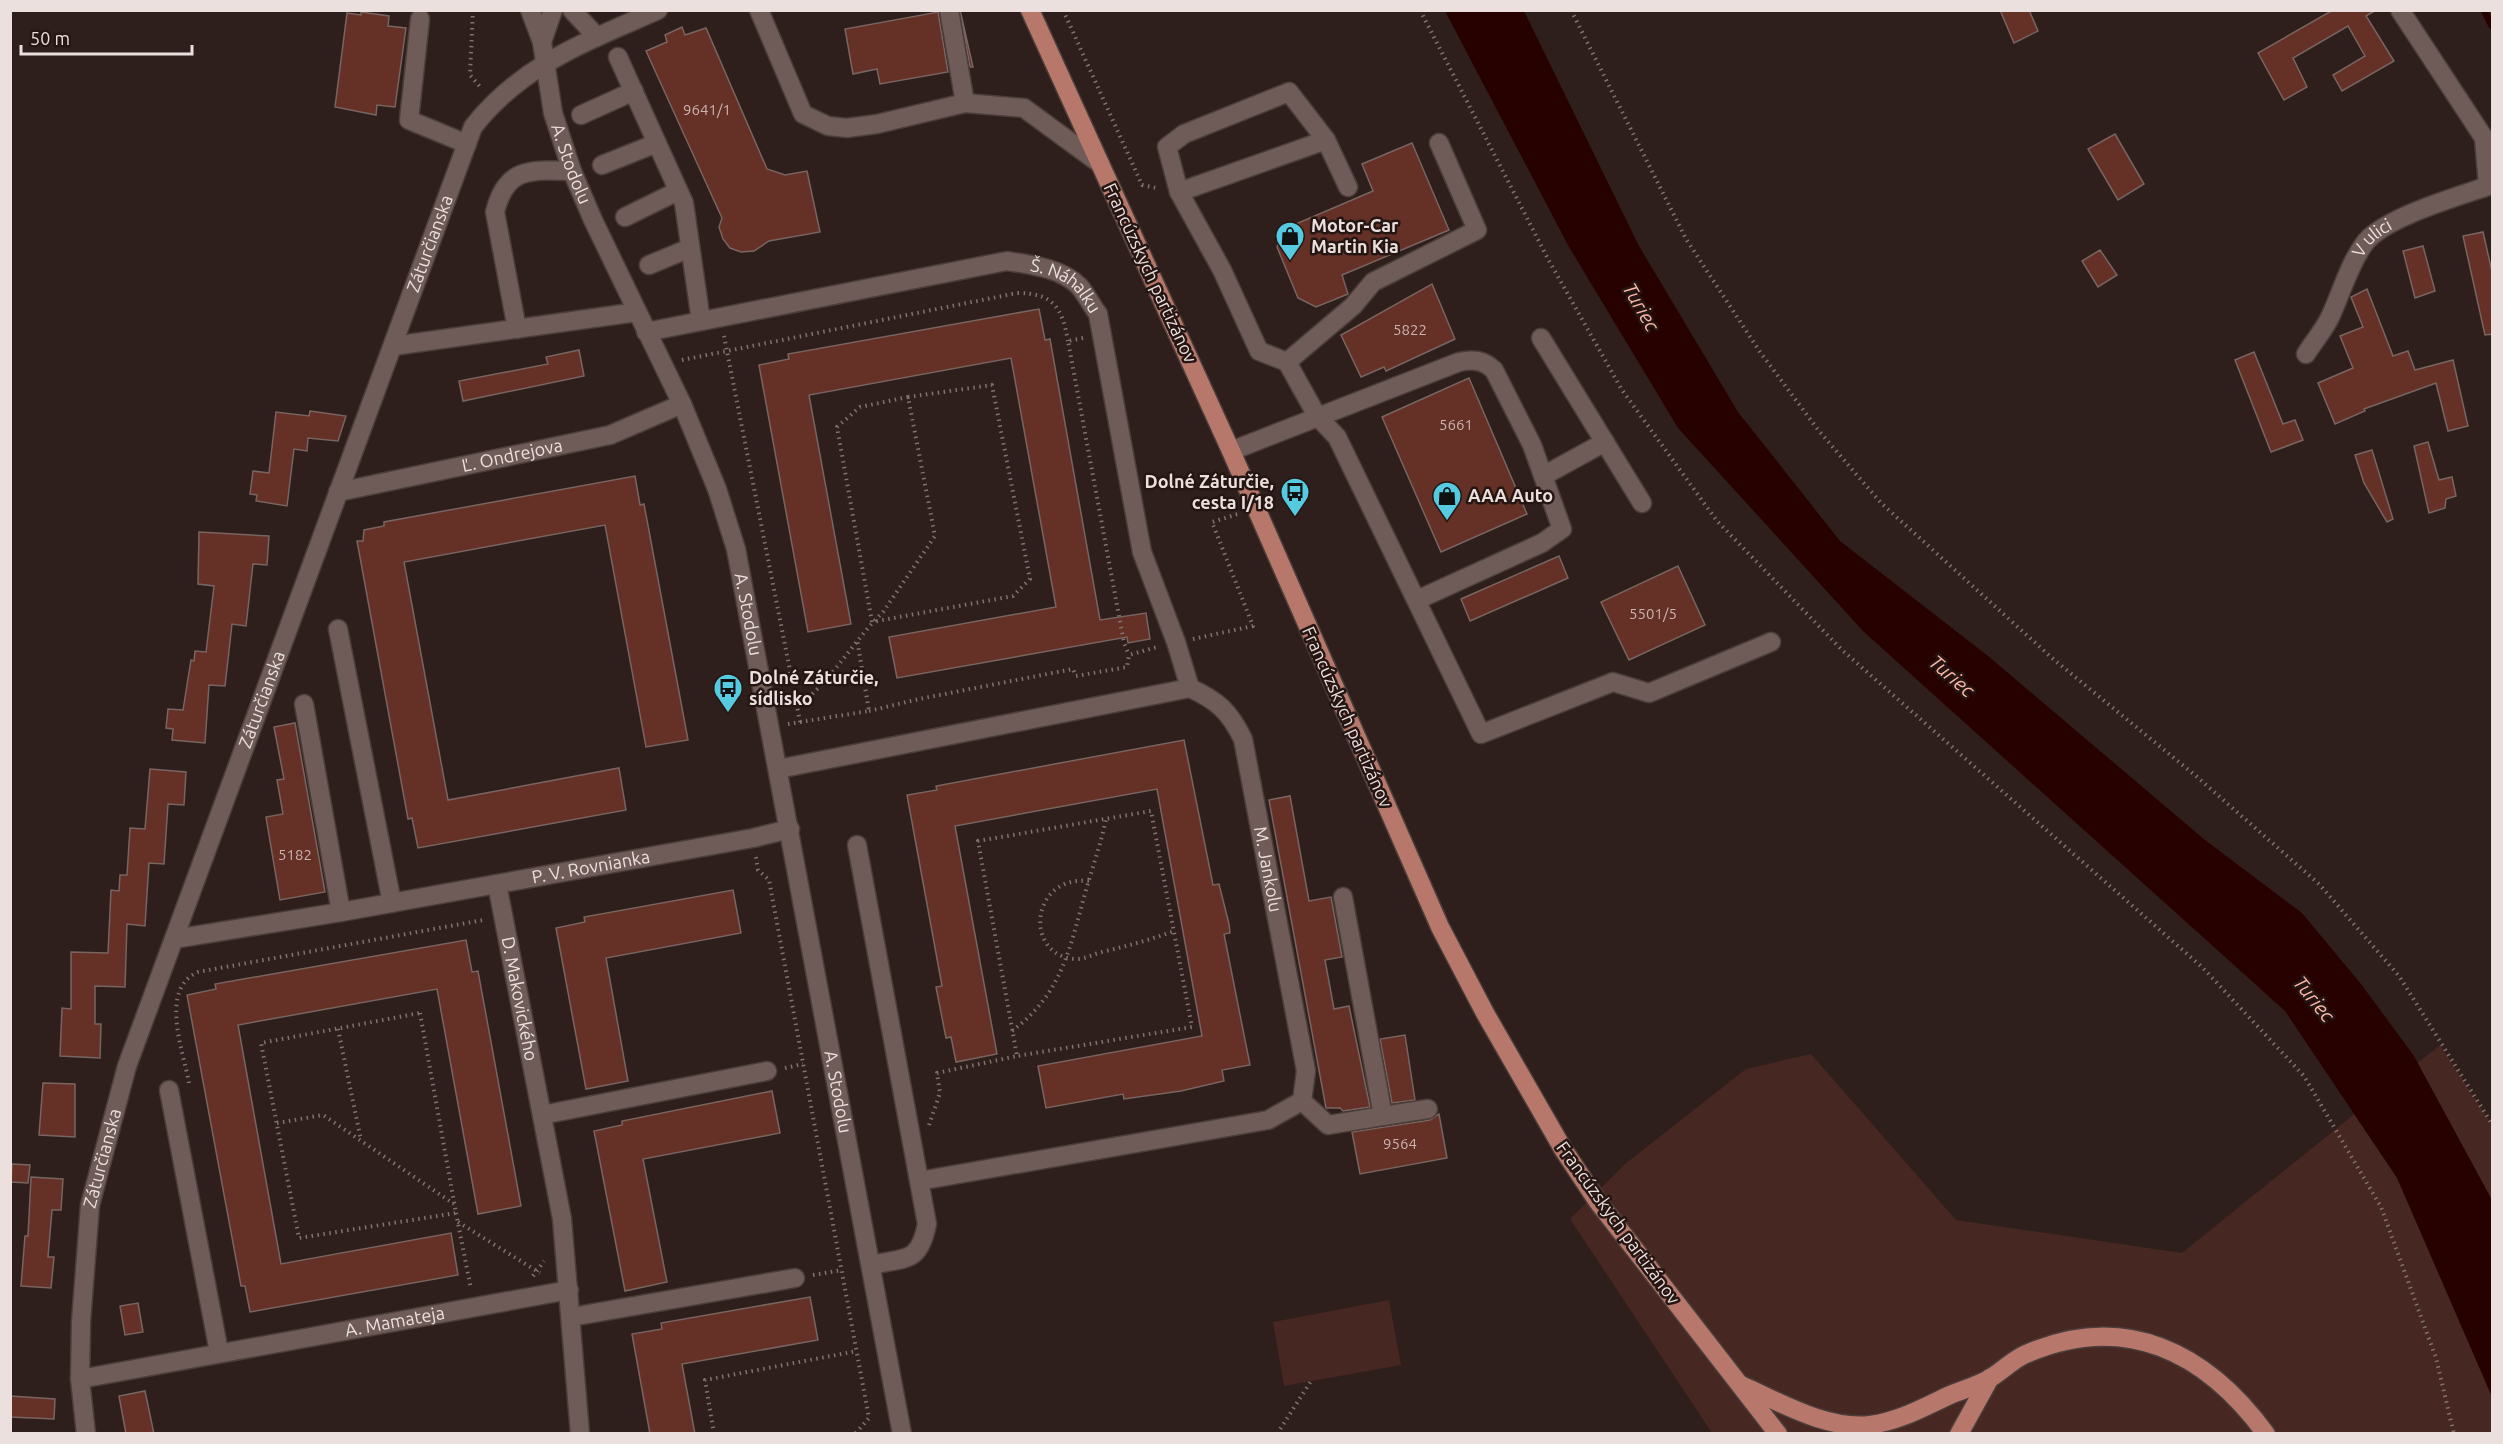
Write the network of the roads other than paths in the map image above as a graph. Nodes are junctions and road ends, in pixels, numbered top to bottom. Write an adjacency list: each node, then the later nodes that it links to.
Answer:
1 (530, 10): 11 (street)
2 (553, 10): 11 (street)
3 (572, 10): 10 (street)
4 (658, 10): 10 (street, Záturčianska)
5 (759, 10): 15 (street)
6 (949, 10): 15 (street)
7 (1030, 10): 21 (main road, Francúzskych partizánov)
8 (2400, 10): 25 (street)
9 (420, 19): 20 (street)
10 (597, 38): 13 (street, Záturčianska)
11 (542, 42): 13 (street)
12 (618, 57): 14 (street)
13 (544, 64): 20 (street, Záturčianska); 23 (street, A. Stodolu)
14 (634, 91): 16 (street); 18 (street)
15 (965, 103): 21 (street)
16 (581, 115)
17 (1326, 140): 24 (street); 27 (street); 27 (street)
18 (657, 143): 22 (street); 26 (street)
19 (1439, 143): 38 (street)
20 (467, 144): 36 (street, Záturčianska)
21 (1099, 163): 42 (main road, Francúzskych partizánov)
22 (602, 165)
23 (572, 171): 31 (street, A. Stodolu); 33 (street)
24 (1348, 187)
25 (2490, 188): 37 (street, V ulici)
26 (678, 191): 28 (street); 29 (street)
27 (1179, 192): 38 (street)
28 (624, 217)
29 (690, 248): 30 (street); 32 (street)
30 (649, 265)
31 (637, 312): 33 (street); 34 (street, A. Stodolu)
32 (701, 321): 34 (street, Š. Náhalku); 49 (street, Š. Náhalku)
33 (517, 329): 36 (street)
34 (646, 332): 39 (street, A. Stodolu)
35 (1541, 338): 41 (street)
36 (393, 346): 44 (street, Záturčianska)
37 (2306, 354)
38 (1287, 362): 40 (street)
39 (682, 404): 44 (street, Ľ. Ondrejova); 51 (street, A. Stodolu)
40 (1317, 416): 42 (street); 43 (street); 46 (street)
41 (1605, 442): 43 (street); 45 (street)
42 (1231, 451): 73 (main road, Francúzskych partizánov)
43 (1543, 476): 46 (street)
44 (338, 492): 58 (street, Záturčianska)
45 (1642, 503)
46 (1417, 600): 48 (street)
47 (338, 629): 56 (street)
48 (1771, 642)
49 (1190, 688): 51 (street); 61 (street, M. Jankolu)
50 (304, 704): 57 (street)
51 (778, 769): 52 (street, A. Stodolu)
52 (790, 829): 54 (street, P. V. Rovnianka); 66 (street, A. Stodolu)
53 (857, 845): 65 (street)
54 (497, 884): 56 (street, P. V. Rovnianka); 63 (street, D. Makovického)
55 (1343, 897): 64 (street)
56 (392, 903): 57 (street, P. V. Rovnianka)
57 (341, 912): 58 (street, P. V. Rovnianka)
58 (174, 939): 72 (street, Záturčianska)
59 (767, 1071): 63 (street)
60 (169, 1090): 70 (street)
61 (1302, 1101): 64 (street); 65 (street)
62 (1428, 1109): 64 (street)
63 (542, 1115): 68 (street, D. Makovického)
64 (1383, 1116)
65 (920, 1180): 66 (street)
66 (871, 1265): 76 (street, A. Stodolu)
67 (795, 1278): 69 (street)
68 (569, 1290): 69 (street, D. Makovického); 70 (street, A. Mamateja)
69 (571, 1317): 75 (street, D. Makovického)
70 (219, 1352): 72 (street, A. Mamateja)
71 (1990, 1378): 73 (main road); 78 (main road); 79 (main road)
72 (80, 1379): 74 (street, Záturčianska)
73 (1737, 1383): 77 (main road, Francúzskych partizánov)
74 (86, 1434)
75 (580, 1434)
76 (902, 1434)
77 (1778, 1434)
78 (1959, 1434)
79 (2266, 1434)

